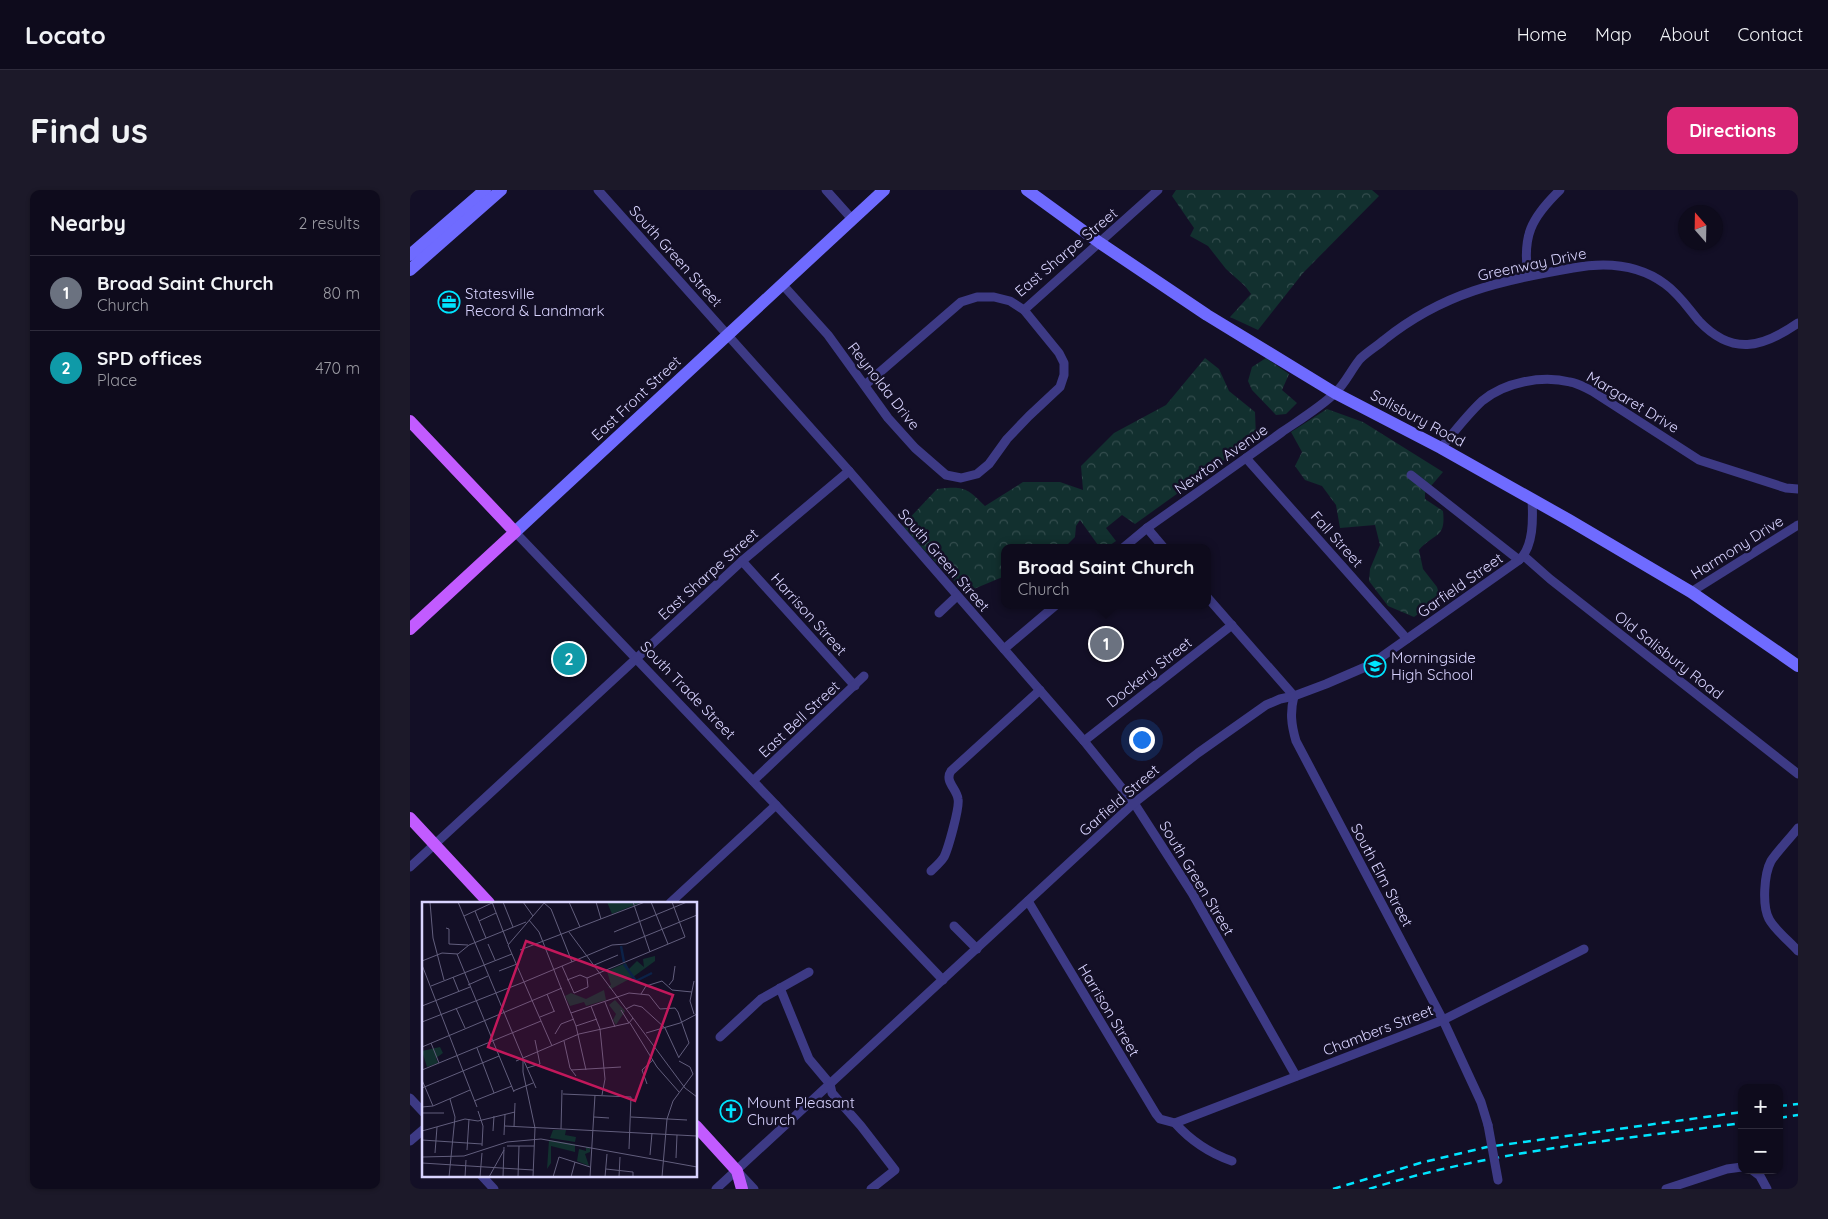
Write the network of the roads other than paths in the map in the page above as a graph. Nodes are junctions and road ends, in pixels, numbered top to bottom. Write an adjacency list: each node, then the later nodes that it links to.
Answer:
1 (485, 190): 10 (street)
2 (502, 190): 10 (street)
3 (598, 190): 18 (street, South Green Street)
4 (826, 190): 9 (street)
5 (884, 190): 9 (street, East Front Street)
6 (1158, 190): 11 (street, East Sharpe Street)
7 (1560, 190): 14 (street)
8 (1033, 191): 11 (street, Salisbury Road)
9 (852, 219): 15 (street, East Front Street)
10 (453, 225): 12 (street); 13 (street)
11 (1100, 243): 16 (street, East Sharpe Street); 20 (street, Salisbury Road)
12 (410, 255)
13 (410, 270)
14 (1528, 276): 17 (street, Greenway Drive); 20 (street, Greenway Drive)
15 (782, 284): 18 (street, East Front Street); 19 (street, Reynolda Drive)
16 (1024, 310): 19 (street, East Sharpe Street); 19 (street, Reynolda Drive)
17 (1798, 323)
18 (728, 335): 24 (street, South Green Street); 30 (street, East Front Street)
19 (865, 385)
20 (1335, 393): 22 (street, Salisbury Road); 23 (street, Newton Avenue)
21 (410, 421): 30 (main road, South Trade Street)
22 (1442, 448): 26 (street, Margaret Drive); 27 (street, Salisbury Road)
23 (1246, 458): 29 (street, Newton Avenue); 42 (street, Fall Street)
24 (849, 471): 34 (street, East Sharpe Street); 36 (street, South Green Street)
25 (1411, 476): 33 (street, Old Salisbury Road)
26 (1798, 489)
27 (1532, 499): 33 (street, Garfield Street); 35 (street, Salisbury Road)
28 (1798, 525): 35 (street, Harmony Drive)
29 (1147, 528): 31 (street, Newton Avenue); 32 (street)
30 (515, 532): 41 (main road, East Front Street); 44 (street, South Trade Street)
31 (1128, 544)
32 (1161, 544)
33 (1521, 558): 42 (street, Garfield Street); 51 (street, Old Salisbury Road)
34 (742, 561): 44 (street, East Sharpe Street); 47 (street, Harrison Street)
35 (1690, 592): 45 (street, Salisbury Road)
36 (957, 596): 39 (street); 43 (street, South Green Street)
37 (1211, 601): 40 (street)
38 (1051, 609): 43 (street)
39 (939, 614)
40 (1232, 625): 49 (street); 50 (street, Dockery Street)
41 (410, 629)
42 (1407, 639): 49 (street, Garfield Street)
43 (1004, 649): 48 (street, South Green Street)
44 (635, 658): 52 (street, South Trade Street); 57 (street, East Sharpe Street)
45 (1798, 666)
46 (864, 676): 47 (street, East Bell Street)
47 (855, 686): 52 (street, East Bell Street)
48 (1040, 690): 50 (street, South Green Street); 59 (street)
49 (1294, 696): 53 (street, Garfield Street); 70 (street, South Elm Street)
50 (1084, 741): 53 (street, South Green Street)
51 (1798, 774)
52 (753, 781): 54 (street, South Trade Street)
53 (1134, 803): 60 (street, Garfield Street); 72 (street, South Green Street)
54 (776, 805): 62 (street); 68 (street, South Trade Street)
55 (410, 818): 57 (main road)
56 (1798, 828): 66 (street)
57 (434, 844): 58 (street, East Sharpe Street); 61 (main road)
58 (410, 867)
59 (931, 871)
60 (1028, 901): 64 (street, Garfield Street); 76 (street, Harrison Street)
61 (488, 902)
62 (671, 902)
63 (954, 926): 64 (street)
64 (977, 949): 68 (street, Garfield Street)
65 (1584, 949): 70 (street, Chambers Street)
66 (1798, 951)
67 (809, 972): 69 (street)
68 (942, 980): 73 (street, Garfield Street)
69 (780, 988): 71 (street); 73 (street)
70 (1443, 1020): 72 (street, Chambers Street); 85 (street, South Elm Street, bridge)
71 (720, 1037)
72 (1296, 1076): 76 (street, Chambers Street)
73 (830, 1084): 82 (street, Garfield Street); 90 (street)
74 (410, 1098): 75 (street)
75 (422, 1111)
76 (1176, 1123): 80 (street, Harrison Street)
77 (698, 1128): 82 (main road)
78 (422, 1131): 79 (street)
79 (410, 1141)
80 (1232, 1161)
81 (1738, 1168): 91 (street)
82 (738, 1171): 87 (street, Garfield Street); 88 (main road); 89 (street)
83 (1757, 1174): 92 (street)
84 (482, 1176): 86 (street)
85 (1499, 1185)
86 (494, 1189)
87 (716, 1189)
88 (742, 1189)
89 (754, 1189)
90 (870, 1189)
91 (1666, 1189)
92 (1767, 1189)

